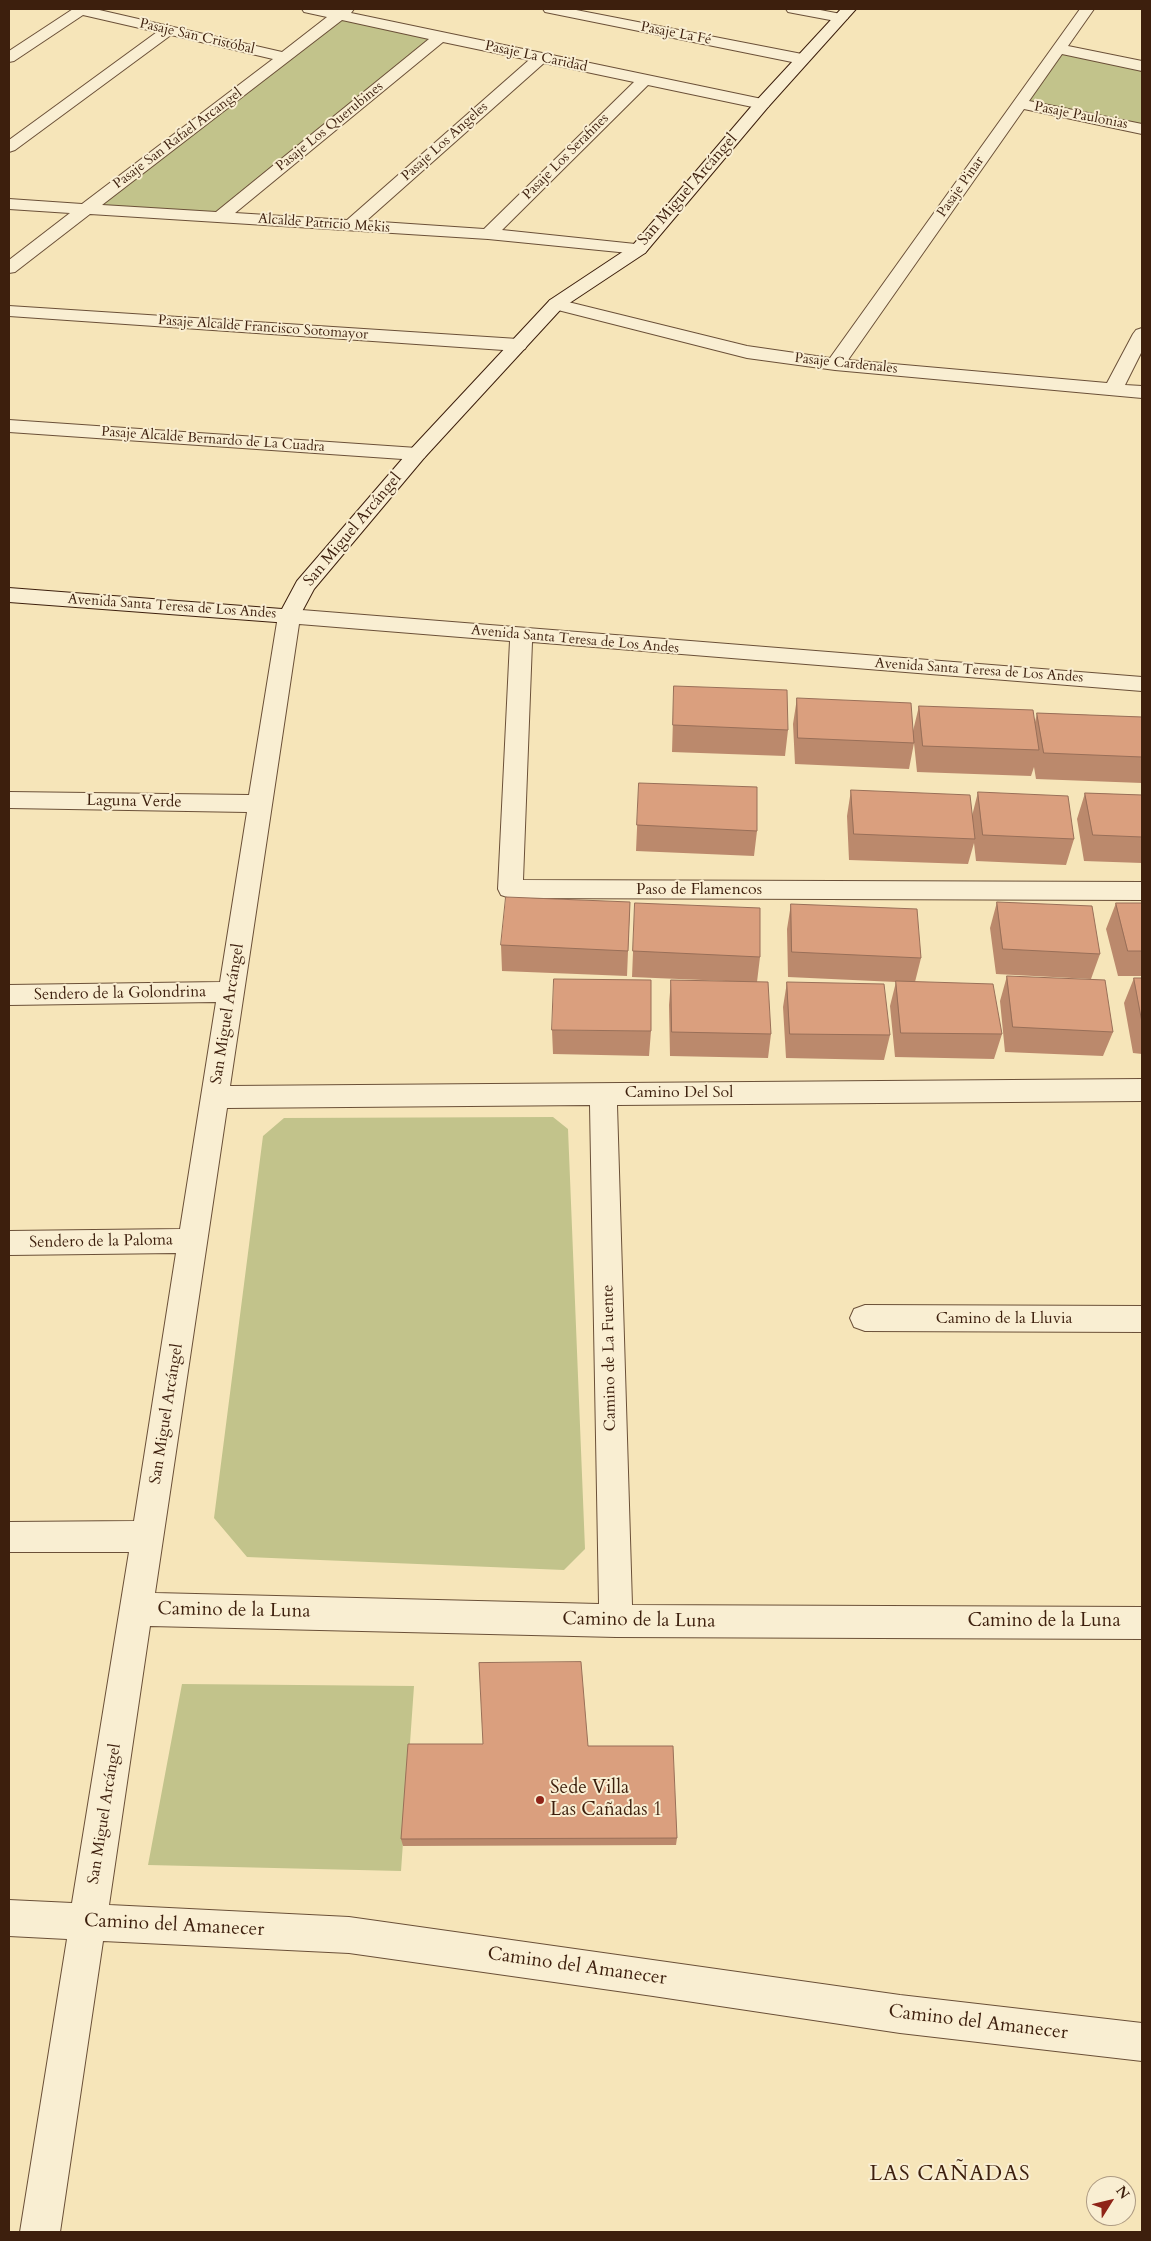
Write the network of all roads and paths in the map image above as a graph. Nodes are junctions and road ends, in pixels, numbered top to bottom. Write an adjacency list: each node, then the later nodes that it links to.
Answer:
1 (81, 9): 8 (street, Pasaje San Cristóbal); 11 (street)
2 (309, 9): 6 (street, Pasaje La Caridad)
3 (550, 9): 14 (street, Pasaje La Fé)
4 (793, 9): 7 (street)
5 (1087, 9): 10 (street, Pasaje Pinar)
6 (343, 12): 9 (street, Pasaje La Caridad); 12 (street, Pasaje San Rafael Arcangel)
7 (845, 13): 14 (street, San Miguel Arcángel)
8 (169, 30): 12 (street, Pasaje San Cristóbal); 20 (street)
9 (440, 36): 13 (street, Pasaje La Caridad); 23 (street, Pasaje Los Querubines)
10 (1059, 49): 15 (street); 18 (street, Pasaje Pinar)
11 (11, 54)
12 (284, 57): 22 (street, Pasaje San Rafael Arcangel)
13 (540, 58): 16 (street, Pasaje La Caridad); 24 (street, Pasaje Los Angeles)
14 (802, 59): 17 (street, San Miguel Arcángel)
15 (1142, 66)
16 (644, 80): 17 (street, Pasaje La Caridad); 25 (street, Pasaje Los Serafines)
17 (762, 104): 26 (street, San Miguel Arcángel)
18 (1020, 104): 19 (street, Pasaje Paulonias); 32 (street, Pasaje Pinar)
19 (1142, 128)
20 (9, 147)
21 (9, 204): 22 (street, Alcalde Patricio Mekis)
22 (85, 210): 23 (street, Alcalde Patricio Mekis); 27 (street, Pasaje San Rafael Arcangel)
23 (220, 217): 24 (street, Alcalde Patricio Mekis)
24 (350, 226): 25 (street, Alcalde Patricio Mekis)
25 (488, 234): 26 (street, Alcalde Patricio Mekis)
26 (639, 249): 28 (street, San Miguel Arcángel)
27 (9, 268)
28 (556, 304): 31 (street, San Miguel Arcángel); 32 (street, Pasaje Cardenales)
29 (9, 311): 31 (street, Pasaje Alcalde Francisco Sotomayor)
30 (1142, 334): 33 (street)
31 (518, 345): 36 (street, San Miguel Arcángel)
32 (835, 364): 33 (street, Pasaje Cardenales)
33 (1113, 389): 34 (street, Pasaje Cardenales)
34 (1142, 392)
35 (9, 426): 36 (street, Pasaje Alcalde Bernardo de La Cuadra)
36 (417, 454): 38 (street, San Miguel Arcángel)
37 (9, 595): 38 (street, Avenida Santa Teresa de Los Andes)
38 (289, 616): 39 (street, Avenida Santa Teresa de Los Andes); 42 (street, San Miguel Arcángel)
39 (521, 636): 40 (street, Avenida Santa Teresa de Los Andes); 43 (street, Paso de Flamencos)
40 (1142, 684)
41 (9, 800): 42 (street, Laguna Verde)
42 (260, 804): 44 (street, San Miguel Arcángel)
43 (1142, 891)
44 (231, 992): 45 (street, Sendero de la Golondrina); 48 (street, San Miguel Arcángel)
45 (9, 995)
46 (1142, 1090): 47 (street, Camino Del Sol)
47 (603, 1094): 48 (street, Camino Del Sol); 56 (street, Camino de La Fuente)
48 (215, 1097): 49 (street, San Miguel Arcángel)
49 (193, 1241): 50 (street, Sendero de la Paloma); 53 (street, San Miguel Arcángel)
50 (9, 1243)
51 (865, 1318): 52 (street, Camino de la Lluvia)
52 (1142, 1319)
53 (148, 1536): 54 (street); 55 (street, San Miguel Arcángel)
54 (9, 1537)
55 (136, 1609): 56 (street, Camino de la Luna); 59 (street, San Miguel Arcángel)
56 (616, 1621): 57 (street, Camino de la Luna)
57 (1142, 1623)
58 (9, 1918): 59 (street, Camino del Amanecer)
59 (88, 1921): 60 (street, Camino del Amanecer); 61 (street, San Miguel Arcángel)
60 (1142, 2042)
61 (40, 2232)

